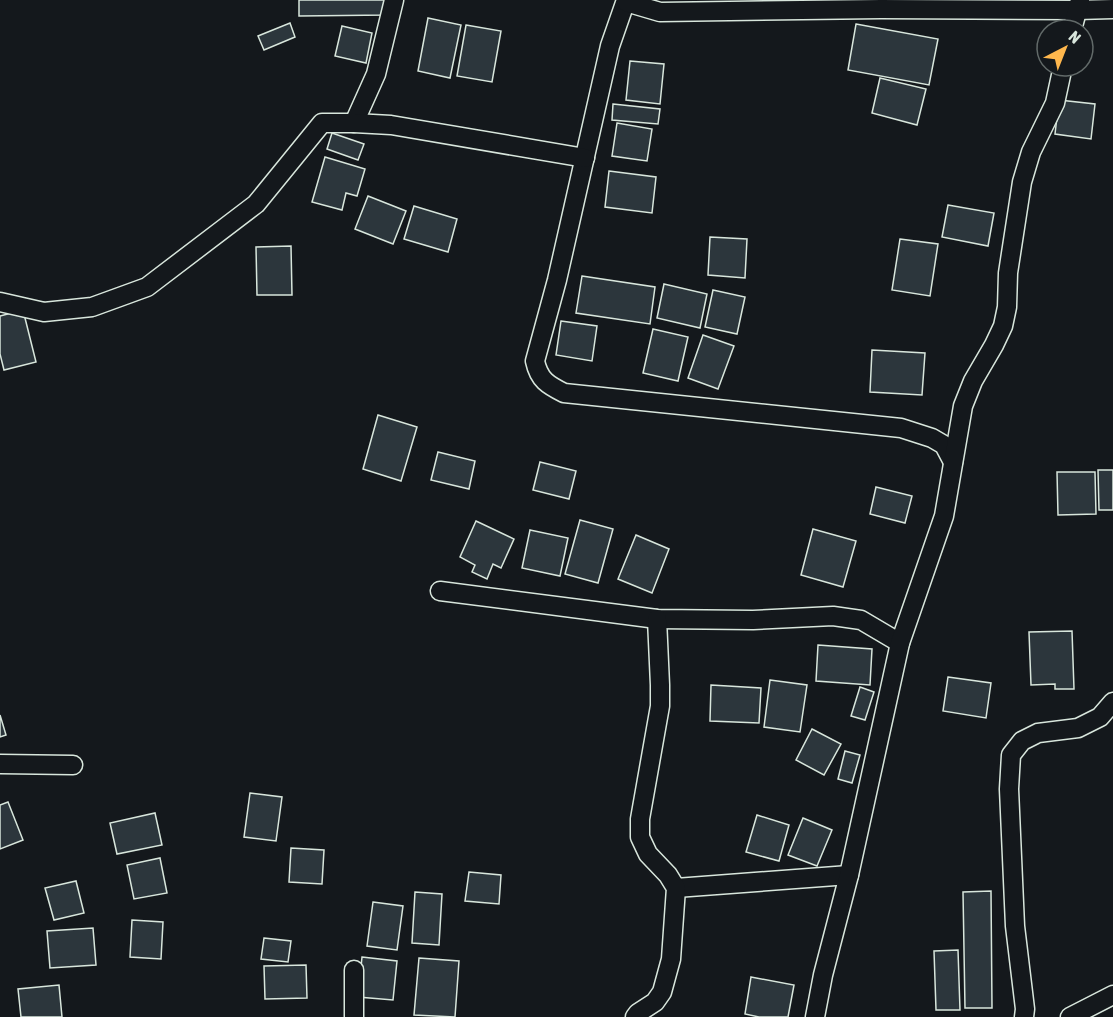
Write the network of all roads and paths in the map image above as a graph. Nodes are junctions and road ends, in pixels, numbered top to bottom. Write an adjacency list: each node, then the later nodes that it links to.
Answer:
1 (394, 0): 6 (street)
2 (626, 1): 3 (street); 7 (street)
3 (1078, 5): 4 (street)
4 (1113, 9)
5 (1060, 78): 9 (street)
6 (354, 123): 7 (street); 8 (street)
7 (585, 158): 9 (street)
8 (0, 302)
9 (953, 462): 12 (street)
10 (440, 591): 11 (street)
11 (657, 619): 12 (street); 17 (street)
12 (900, 643): 16 (street)
13 (1113, 702): 23 (street)
14 (0, 764): 15 (street)
15 (73, 765)
16 (849, 875): 17 (street); 22 (street)
17 (675, 888): 21 (street)
18 (354, 970): 20 (street)
19 (1113, 995): 24 (street)
20 (354, 1017)
21 (635, 1017)
22 (815, 1017)
23 (1024, 1017)
24 (1070, 1017)

